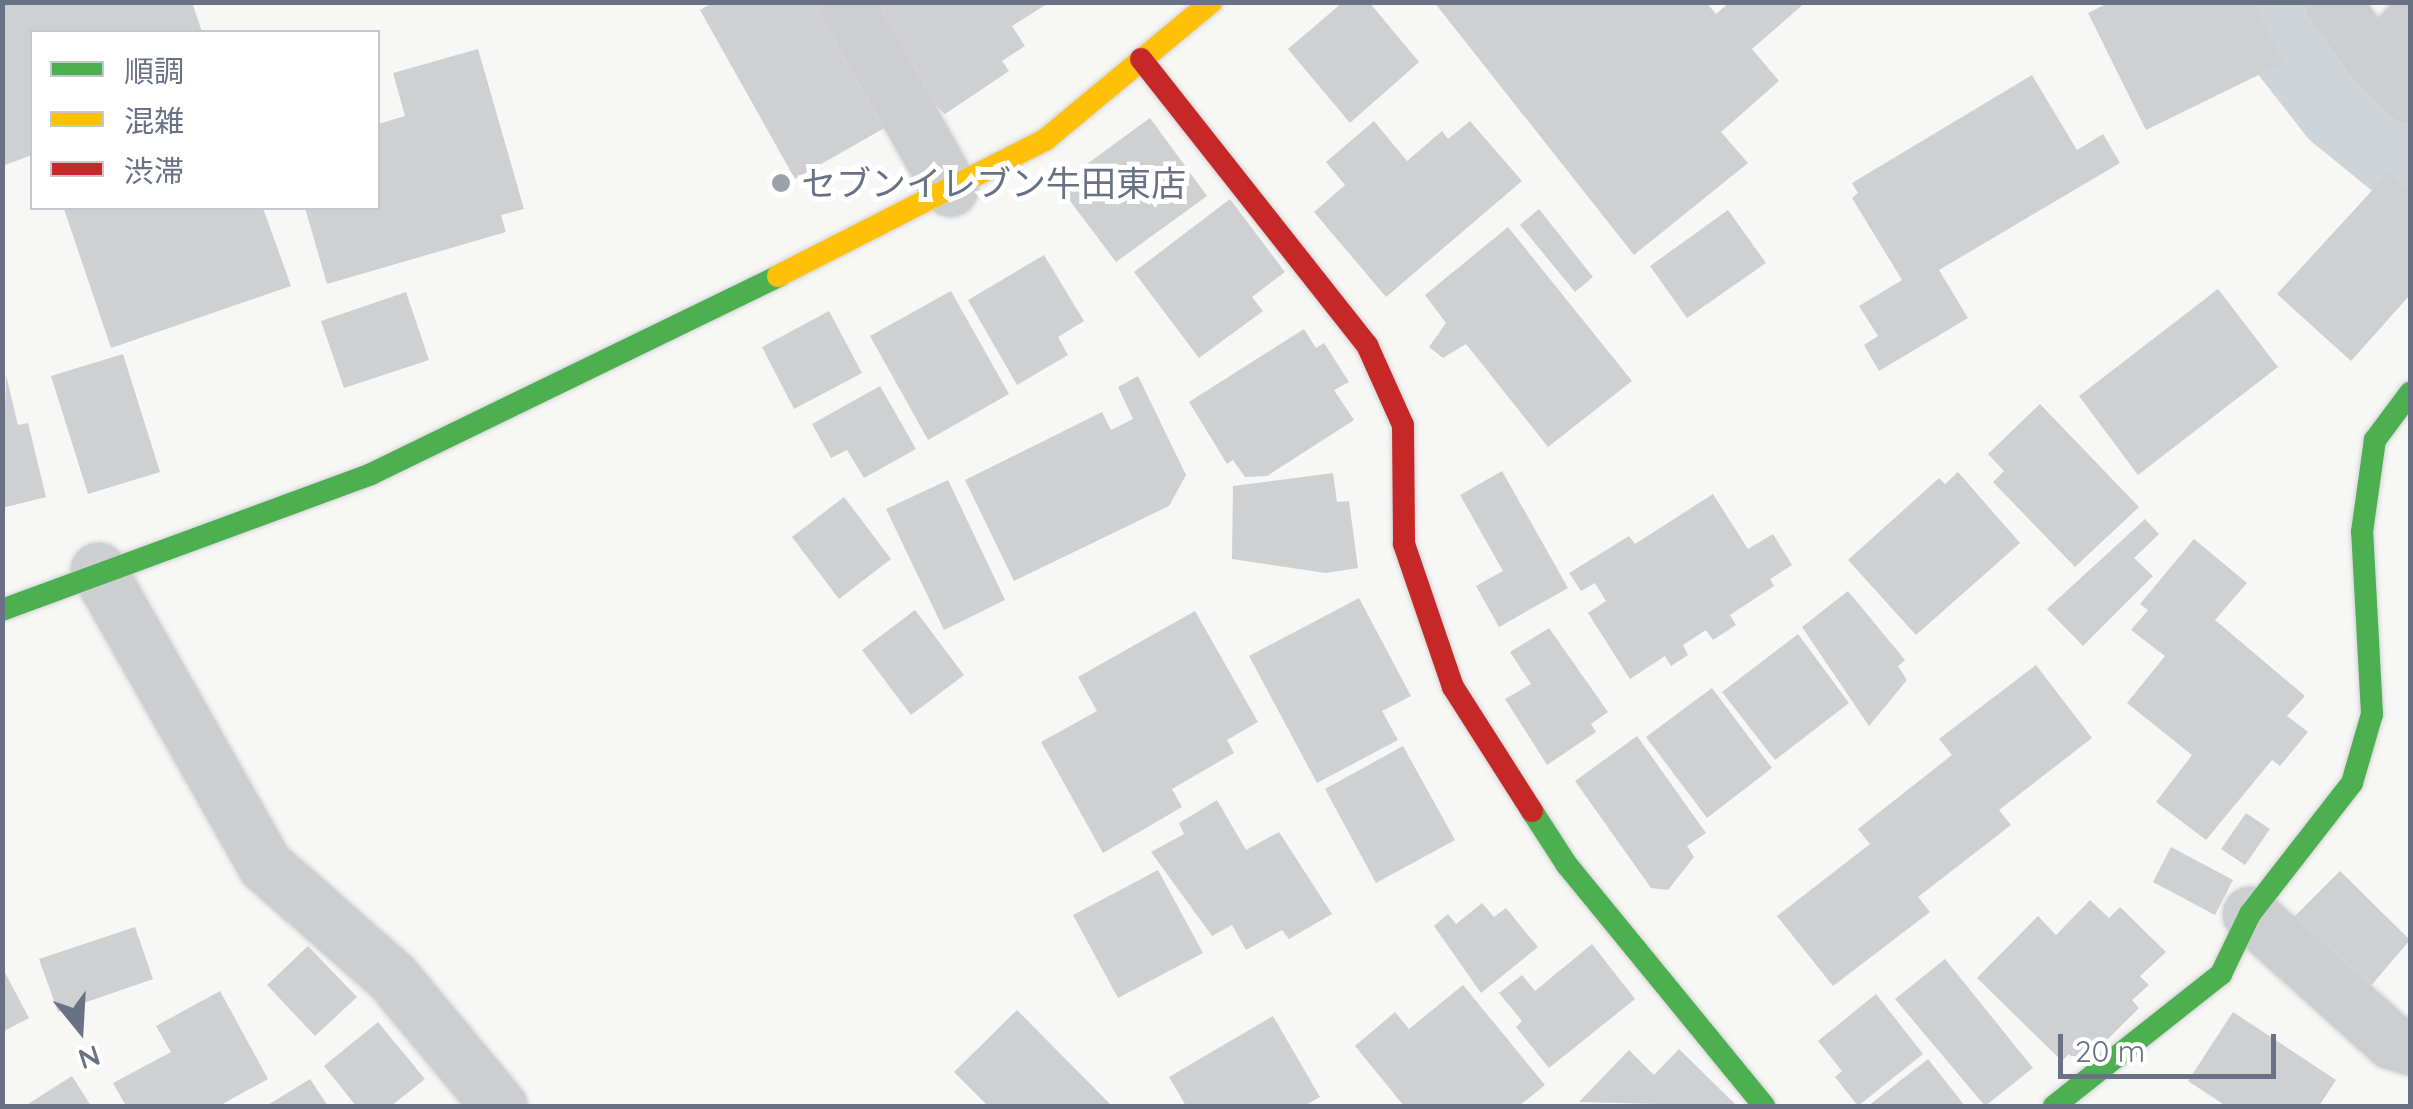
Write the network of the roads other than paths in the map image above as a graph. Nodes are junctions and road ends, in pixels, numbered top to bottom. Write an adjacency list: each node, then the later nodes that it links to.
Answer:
1 (846, 2): 6 (street)
2 (1210, 2): 4 (street)
3 (2332, 2): 5 (street)
4 (1141, 59): 6 (street); 13 (street)
5 (2398, 60)
6 (950, 188): 8 (street)
7 (2410, 393): 10 (street)
8 (98, 570): 9 (street); 12 (street)
9 (2, 610)
10 (2250, 914): 11 (street); 14 (street)
11 (2410, 1047)
12 (499, 1106)
13 (1764, 1106)
14 (2054, 1106)

